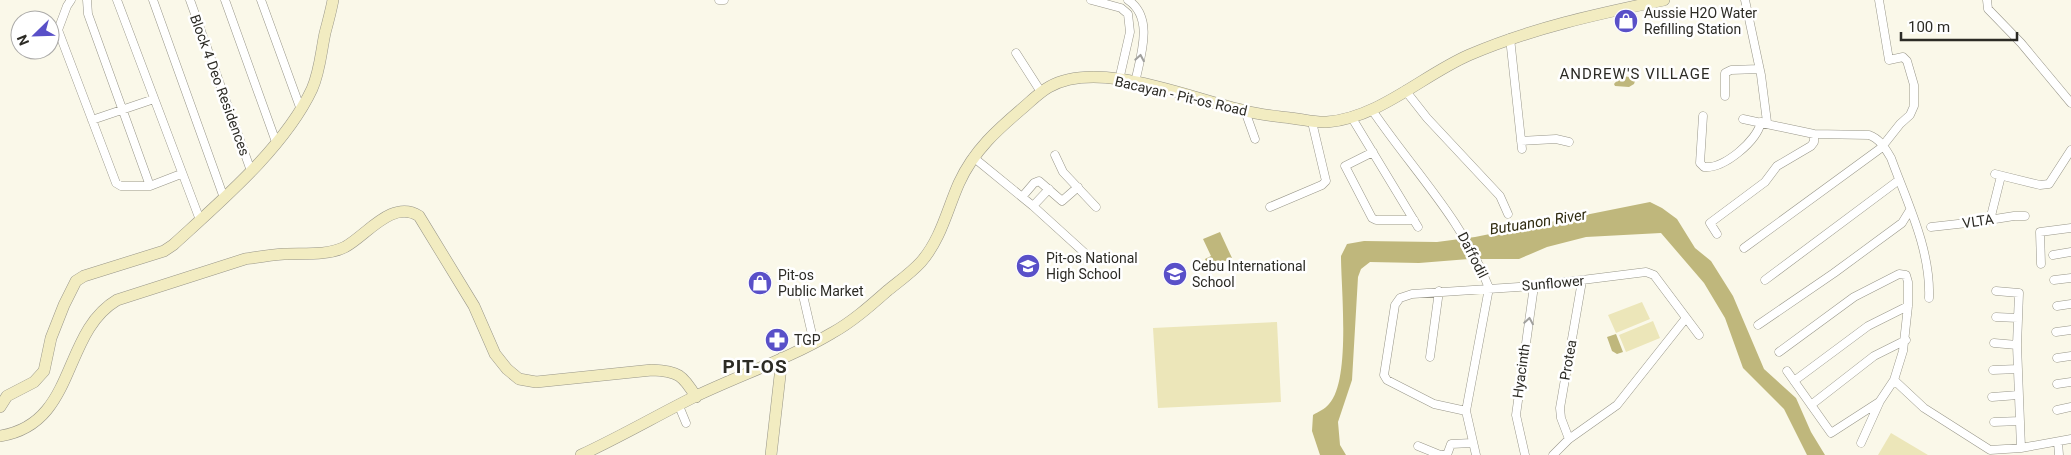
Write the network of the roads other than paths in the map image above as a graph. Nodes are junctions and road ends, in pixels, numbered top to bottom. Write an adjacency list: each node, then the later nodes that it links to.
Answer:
1 (71, 0): 36 (street)
2 (87, 0): 29 (street)
3 (117, 0): 27 (street)
4 (153, 0): 55 (street)
5 (190, 0): 48 (street, Block 4 Deo Residences)
6 (225, 0): 41 (street)
7 (261, 0): 30 (street)
8 (333, 0): 30 (street)
9 (719, 0): 10 (street)
10 (724, 0)
11 (1092, 0): 17 (street)
12 (1128, 0): 18 (street)
13 (1664, 0): 19 (street, Bacayan - Pit-os Road)
14 (1745, 0): 21 (street)
15 (1879, 0): 43 (street)
16 (1987, 0): 28 (street)
17 (1130, 32): 18 (street); 22 (street)
18 (1144, 33): 23 (street, one-way to 18)
19 (1510, 38): 24 (street, Bacayan - Pit-os Road); 42 (street)
20 (1016, 53): 25 (street)
21 (1759, 69): 26 (street); 38 (street)
22 (1119, 80): 23 (street, Bacayan - Pit-os Road); 25 (street, Bacayan - Pit-os Road)
23 (1135, 83): 32 (street, Bacayan - Pit-os Road)
24 (1405, 90): 31 (street, Bacayan - Pit-os Road); 60 (street)
25 (1042, 92): 47 (street, Bacayan - Pit-os Road)
26 (1725, 96)
27 (154, 99): 29 (street); 49 (street)
28 (2071, 103)
29 (123, 110): 36 (street); 51 (street)
30 (301, 110): 41 (street)
31 (1372, 110): 34 (street, Bacayan - Pit-os Road); 77 (street, Daffodil)
32 (1245, 111): 37 (street, Bacayan - Pit-os Road); 40 (street)
33 (1703, 116): 38 (street)
34 (1352, 118): 37 (street, Bacayan - Pit-os Road); 45 (street)
35 (1743, 118): 38 (street)
36 (92, 120): 51 (street)
37 (1312, 122): 58 (street)
38 (1764, 122): 39 (street)
39 (1814, 134): 43 (street); 66 (street)
40 (1255, 139)
41 (276, 142): 48 (street)
42 (1569, 142)
43 (1884, 145): 50 (street); 67 (street)
44 (2071, 150): 63 (street)
45 (1373, 152): 45 (street)
46 (1055, 155): 52 (street)
47 (973, 157): 54 (street); 93 (street, Bacayan - Pit-os Road)
48 (251, 171): 55 (street)
49 (181, 174): 51 (street); 62 (street)
50 (1899, 180): 59 (street); 73 (street)
51 (150, 186)
52 (1078, 187): 53 (street); 57 (street)
53 (1049, 189): 54 (street); 56 (street)
54 (1022, 196): 56 (street)
55 (224, 198): 62 (street)
56 (1033, 206): 69 (street)
57 (1096, 207)
58 (1270, 207)
59 (1910, 210): 81 (street); 88 (street)
60 (1508, 214)
61 (2025, 216): 63 (street, VLTA)
62 (200, 220): 114 (street)
63 (1990, 220): 64 (street, VLTA)
64 (1931, 227)
65 (2071, 228): 71 (street)
66 (1718, 234)
67 (1744, 248)
68 (2071, 252): 70 (street)
69 (1087, 255)
70 (2053, 255)
71 (2041, 264)
72 (2071, 278): 74 (street)
73 (1765, 280)
74 (2054, 280)
75 (1582, 281): 76 (street, Sunflower); 86 (street, Sunflower); 122 (street, Protea)
76 (1534, 286): 77 (street, Sunflower); 134 (street, Hyacinth, one-way to 76)
77 (1489, 288): 79 (street, Sunflower); 117 (street, Daffodil)
78 (802, 291): 93 (street)
79 (1439, 291): 98 (street); 117 (street, Sunflower)
80 (1996, 291): 87 (street)
81 (1929, 298)
82 (2071, 304): 84 (street)
83 (1908, 306): 92 (street); 96 (street); 105 (street)
84 (2057, 306)
85 (1996, 317): 87 (street)
86 (1686, 318): 91 (street, Sunflower); 122 (street)
87 (2018, 318): 95 (street)
88 (1758, 325)
89 (2071, 330): 90 (street)
90 (2056, 332)
91 (1699, 335)
92 (1906, 340): 104 (street); 112 (street)
93 (814, 343): 99 (street, Bacayan - Pit-os Road)
94 (1994, 343): 95 (street)
95 (2017, 344): 101 (street)
96 (1779, 352)
97 (2071, 356): 100 (street)
98 (1430, 357)
99 (782, 358): 109 (street, Bacayan - Pit-os Road); 131 (street)
100 (2057, 358)
101 (2018, 369): 102 (street); 108 (street)
102 (1993, 370)
103 (1787, 371): 105 (street)
104 (1894, 380): 111 (street); 129 (street)
105 (1794, 381): 112 (street)
106 (2071, 382): 107 (street)
107 (2056, 384)
108 (2018, 395): 110 (street); 118 (street)
109 (696, 396): 113 (street, Bacayan - Pit-os Road); 121 (street)
110 (1992, 396)
111 (1880, 401): 112 (street); 126 (street)
112 (1811, 405)
113 (679, 406): 120 (street); 130 (street, Bacayan - Pit-os Road)
114 (0, 407)
115 (2071, 407): 116 (street)
116 (2056, 410)
117 (1466, 411): 125 (street, Daffodil)
118 (2020, 421): 119 (street); 128 (street)
119 (1994, 422)
120 (686, 423)
121 (0, 436)
122 (1569, 439): 135 (street)
123 (2071, 439): 124 (street)
124 (2058, 442): 128 (street); 136 (street)
125 (1472, 443): 132 (street); 133 (street, Daffodil)
126 (1861, 443)
127 (1418, 446): 132 (street)
128 (2026, 450): 129 (street)
129 (2005, 452)
130 (582, 455)
131 (771, 455)
132 (1447, 455)
133 (1476, 455)
134 (1525, 455)
135 (1553, 455)
136 (2058, 455)

